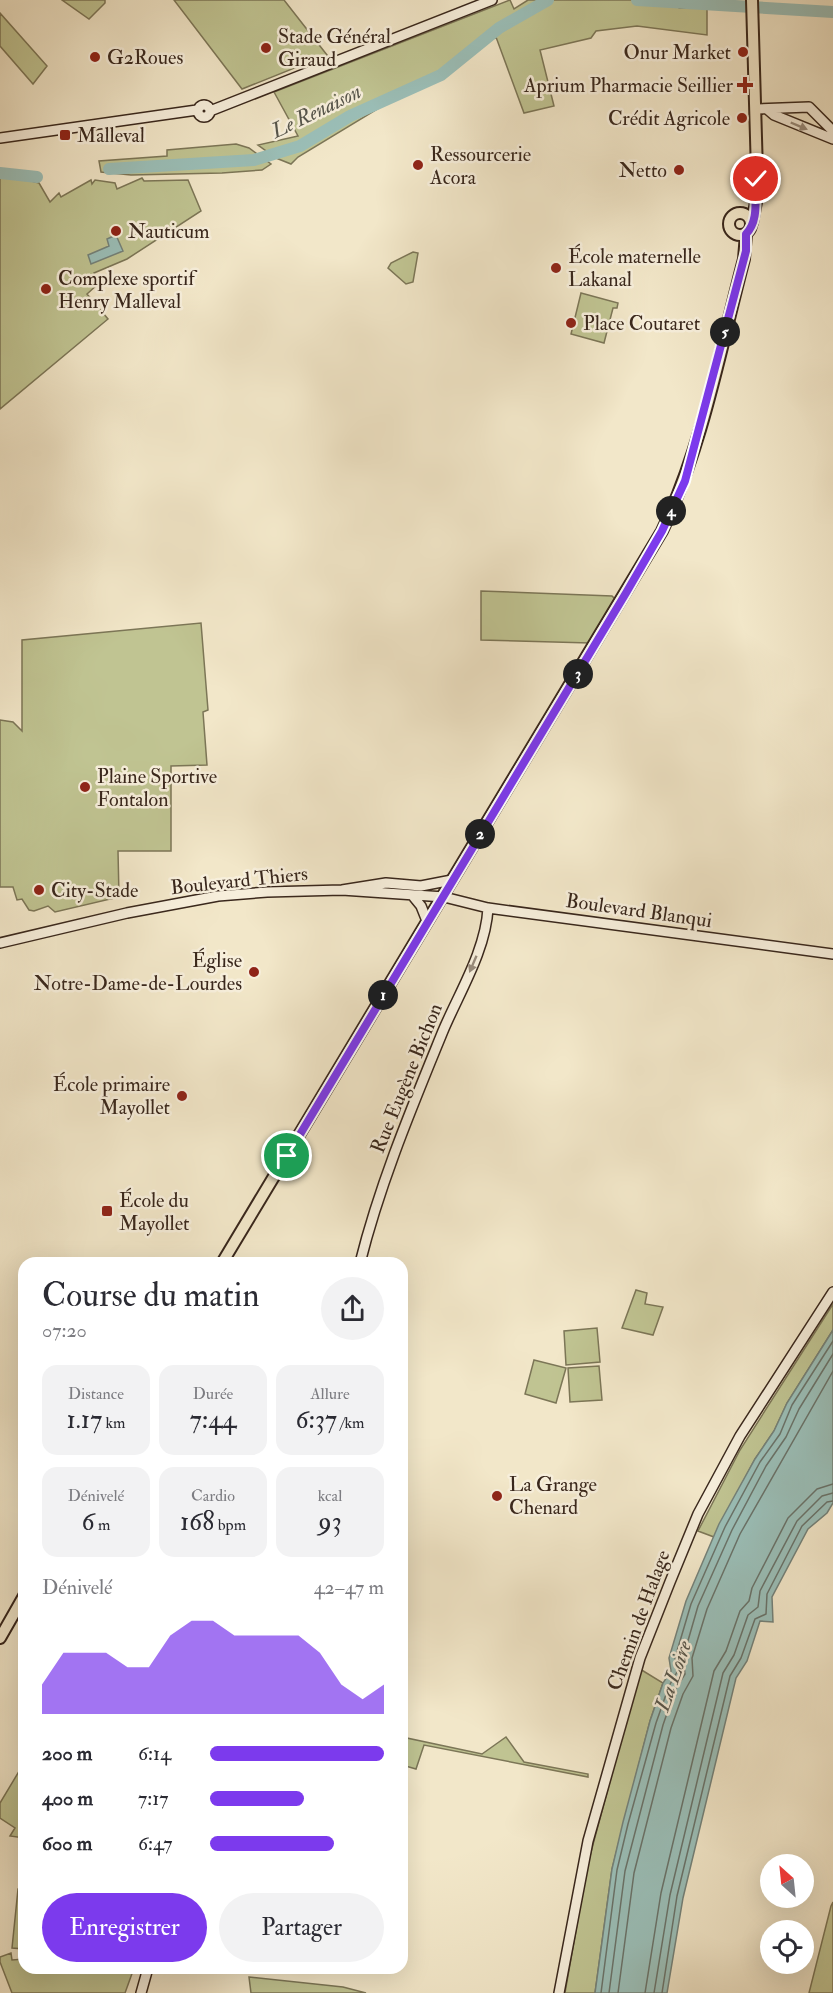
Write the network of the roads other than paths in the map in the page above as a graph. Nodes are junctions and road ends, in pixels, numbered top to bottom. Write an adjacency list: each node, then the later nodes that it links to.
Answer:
1 (492, 0): 6 (main road)
2 (752, 0): 3 (main road)
3 (756, 109): 4 (main road); 8 (main road)
4 (767, 109): 5 (main road); 7 (main road, one-way to 7)
5 (833, 131)
6 (0, 138)
7 (833, 139)
8 (756, 184): 9 (main road); 10 (main road)
9 (742, 213): 10 (main road); 11 (main road)
10 (752, 223): 11 (main road)
11 (740, 234): 12 (main road)
12 (452, 880): 13 (main road, Boulevard Thiers); 16 (main road)
13 (421, 886): 14 (main road, Boulevard Thiers); 16 (main road, Boulevard Thiers)
14 (342, 890): 15 (main road, Boulevard Thiers); 19 (main road, Boulevard Thiers)
15 (412, 895): 16 (main road, Boulevard Thiers); 18 (main road)
16 (441, 898): 17 (main road, Boulevard Blanqui); 18 (main road)
17 (488, 908): 20 (main road, Boulevard Blanqui); 22 (main road, Rue Eugène Bichon, one-way to 22)
18 (427, 921): 21 (main road)
19 (0, 943)
20 (833, 954)
21 (226, 1257)
22 (362, 1257)
23 (833, 1292): 30 (main road, Chemin de Halage)
24 (18, 1597): 26 (main road)
25 (18, 1606): 27 (main road)
26 (0, 1627)
27 (0, 1638)
28 (146, 1974): 29 (main road)
29 (141, 1993)
30 (559, 1993)

